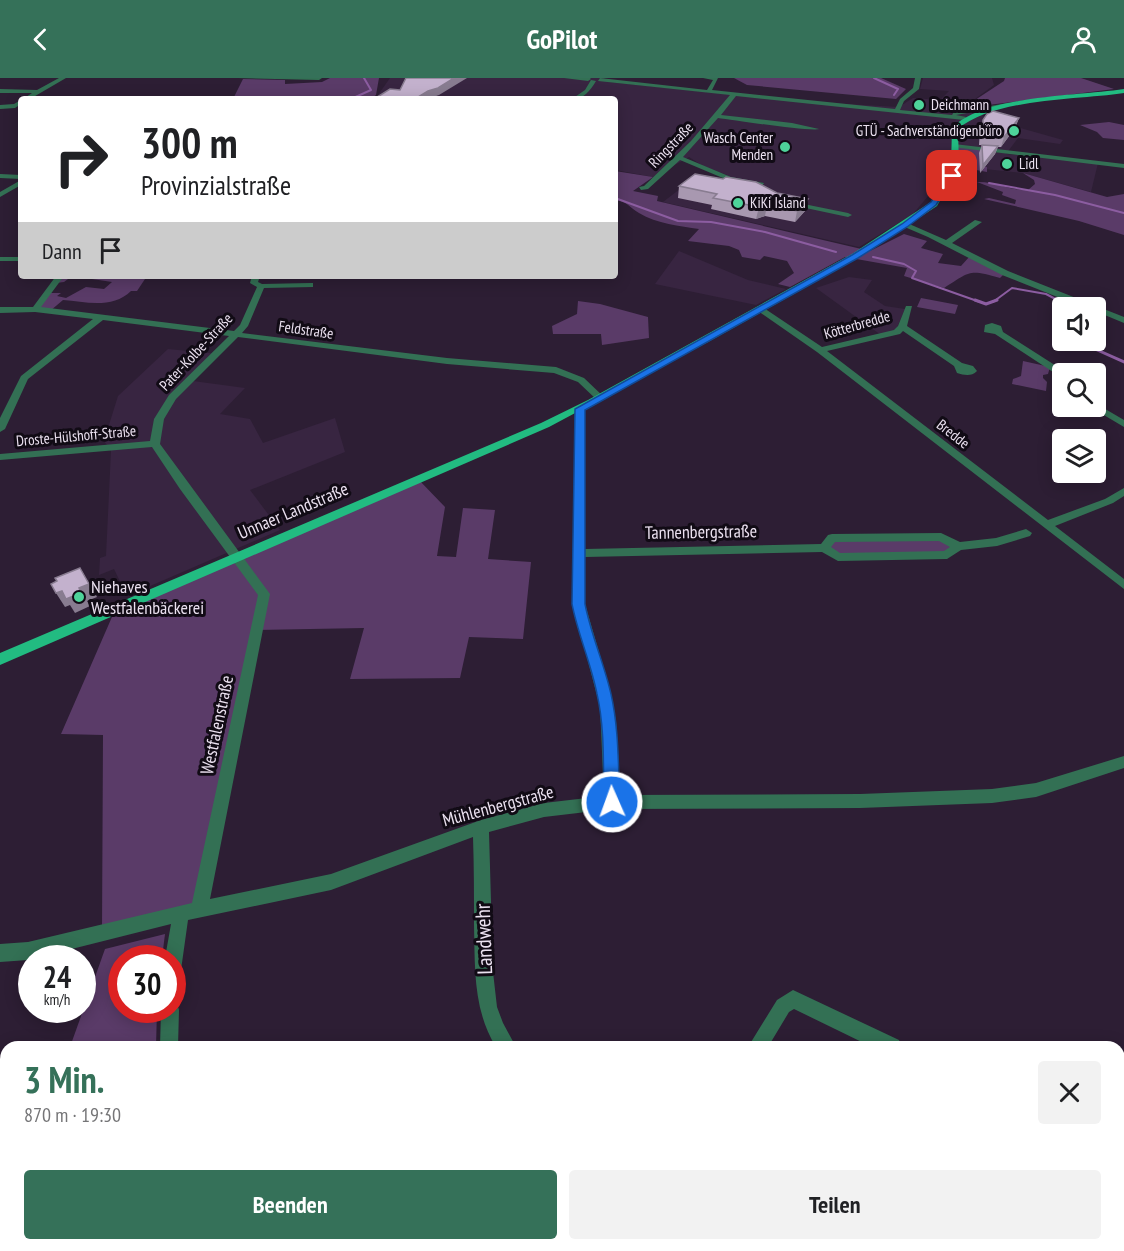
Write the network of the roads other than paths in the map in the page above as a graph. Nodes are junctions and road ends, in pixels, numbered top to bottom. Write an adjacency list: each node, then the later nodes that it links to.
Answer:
1 (63, 78): 12 (street)
2 (241, 78): 3 (street)
3 (319, 78)
4 (567, 78): 7 (street)
5 (706, 78): 10 (street)
6 (918, 78): 20 (street)
7 (594, 79): 9 (street); 16 (street)
8 (660, 79): 9 (street)
9 (654, 85): 10 (street)
10 (709, 90): 14 (street)
11 (0, 91): 12 (street)
12 (38, 92): 15 (street)
13 (1124, 92): 18 (main road)
14 (735, 93): 20 (street); 22 (street, Ringstraße)
15 (31, 96)
16 (580, 96)
17 (18, 105): 19 (street)
18 (1008, 105): 21 (street); 23 (main road)
19 (0, 108)
20 (897, 110): 21 (street)
21 (931, 113): 23 (street)
22 (718, 116): 24 (street, Ringstraße); 26 (street, Ringstraße)
23 (964, 118): 25 (main road, Unnaer Landstraße)
24 (792, 125)
25 (954, 146): 27 (street); 40 (main road, Unnaer Landstraße)
26 (681, 158): 30 (street); 33 (street, Ringstraße)
27 (1124, 166)
28 (0, 176): 29 (street)
29 (18, 177)
30 (732, 179): 32 (street); 32 (street)
31 (18, 184): 34 (street)
32 (751, 188): 36 (street)
33 (642, 189)
34 (2, 194): 35 (street)
35 (17, 194)
36 (767, 194)
37 (777, 199): 38 (street)
38 (848, 215)
39 (978, 222): 41 (street)
40 (904, 225): 41 (street); 51 (main road, Unnaer Landstraße)
41 (947, 243): 48 (street)
42 (0, 259): 43 (street)
43 (18, 259)
44 (58, 279): 50 (street)
45 (255, 279): 47 (street)
46 (310, 285): 47 (street)
47 (261, 286): 58 (street, Pater-Kolbe-Straße)
48 (1066, 297)
49 (909, 308): 56 (street, Kötterbredde)
50 (35, 309): 52 (street, Feldstraße); 54 (street, Feldstraße)
51 (761, 309): 59 (street, Bredde); 64 (main road, Unnaer Landstraße)
52 (0, 310)
53 (1106, 313): 55 (street)
54 (100, 318): 58 (street, Feldstraße); 63 (street)
55 (1124, 320)
56 (902, 327): 59 (street, Kötterbredde); 60 (street, Kötterbredde)
57 (997, 332): 61 (street)
58 (235, 334): 64 (street, Feldstraße); 69 (street, Pater-Kolbe-Straße)
59 (820, 350): 72 (street, Bredde)
60 (960, 366)
61 (1052, 367)
62 (0, 396): 63 (street)
63 (14, 398): 68 (street)
64 (600, 398): 65 (main road, Unnaer Landstraße)
65 (580, 409): 76 (street); 77 (main road, Unnaer Landstraße)
66 (1106, 413): 67 (street)
67 (1124, 424)
68 (0, 429)
69 (155, 444): 70 (street, Droste-Hülshoff-Straße); 77 (street)
70 (0, 457)
71 (1124, 491): 72 (street)
72 (1046, 525): 78 (street, Bredde)
73 (1026, 533): 74 (street, Tannenbergstraße)
74 (958, 546): 75 (street, Tannenbergstraße); 75 (street, Tannenbergstraße)
75 (824, 548): 76 (street, Tannenbergstraße)
76 (580, 553): 81 (street)
77 (237, 556): 79 (main road, Unnaer Landstraße); 83 (street, Westfalenstraße)
78 (1124, 585)
79 (0, 659)
80 (1124, 762): 81 (street, Mühlenbergstraße)
81 (612, 802): 82 (street, Mühlenbergstraße)
82 (482, 827): 83 (street, Mühlenbergstraße); 89 (street, Landwehr)
83 (199, 909): 84 (street, Mühlenbergstraße)
84 (181, 913): 85 (street); 86 (street, Mühlenbergstraße)
85 (176, 945)
86 (0, 953)
87 (170, 1023): 88 (street)
88 (169, 1041)
89 (503, 1041)
90 (761, 1041): 91 (street)
91 (880, 1041)

